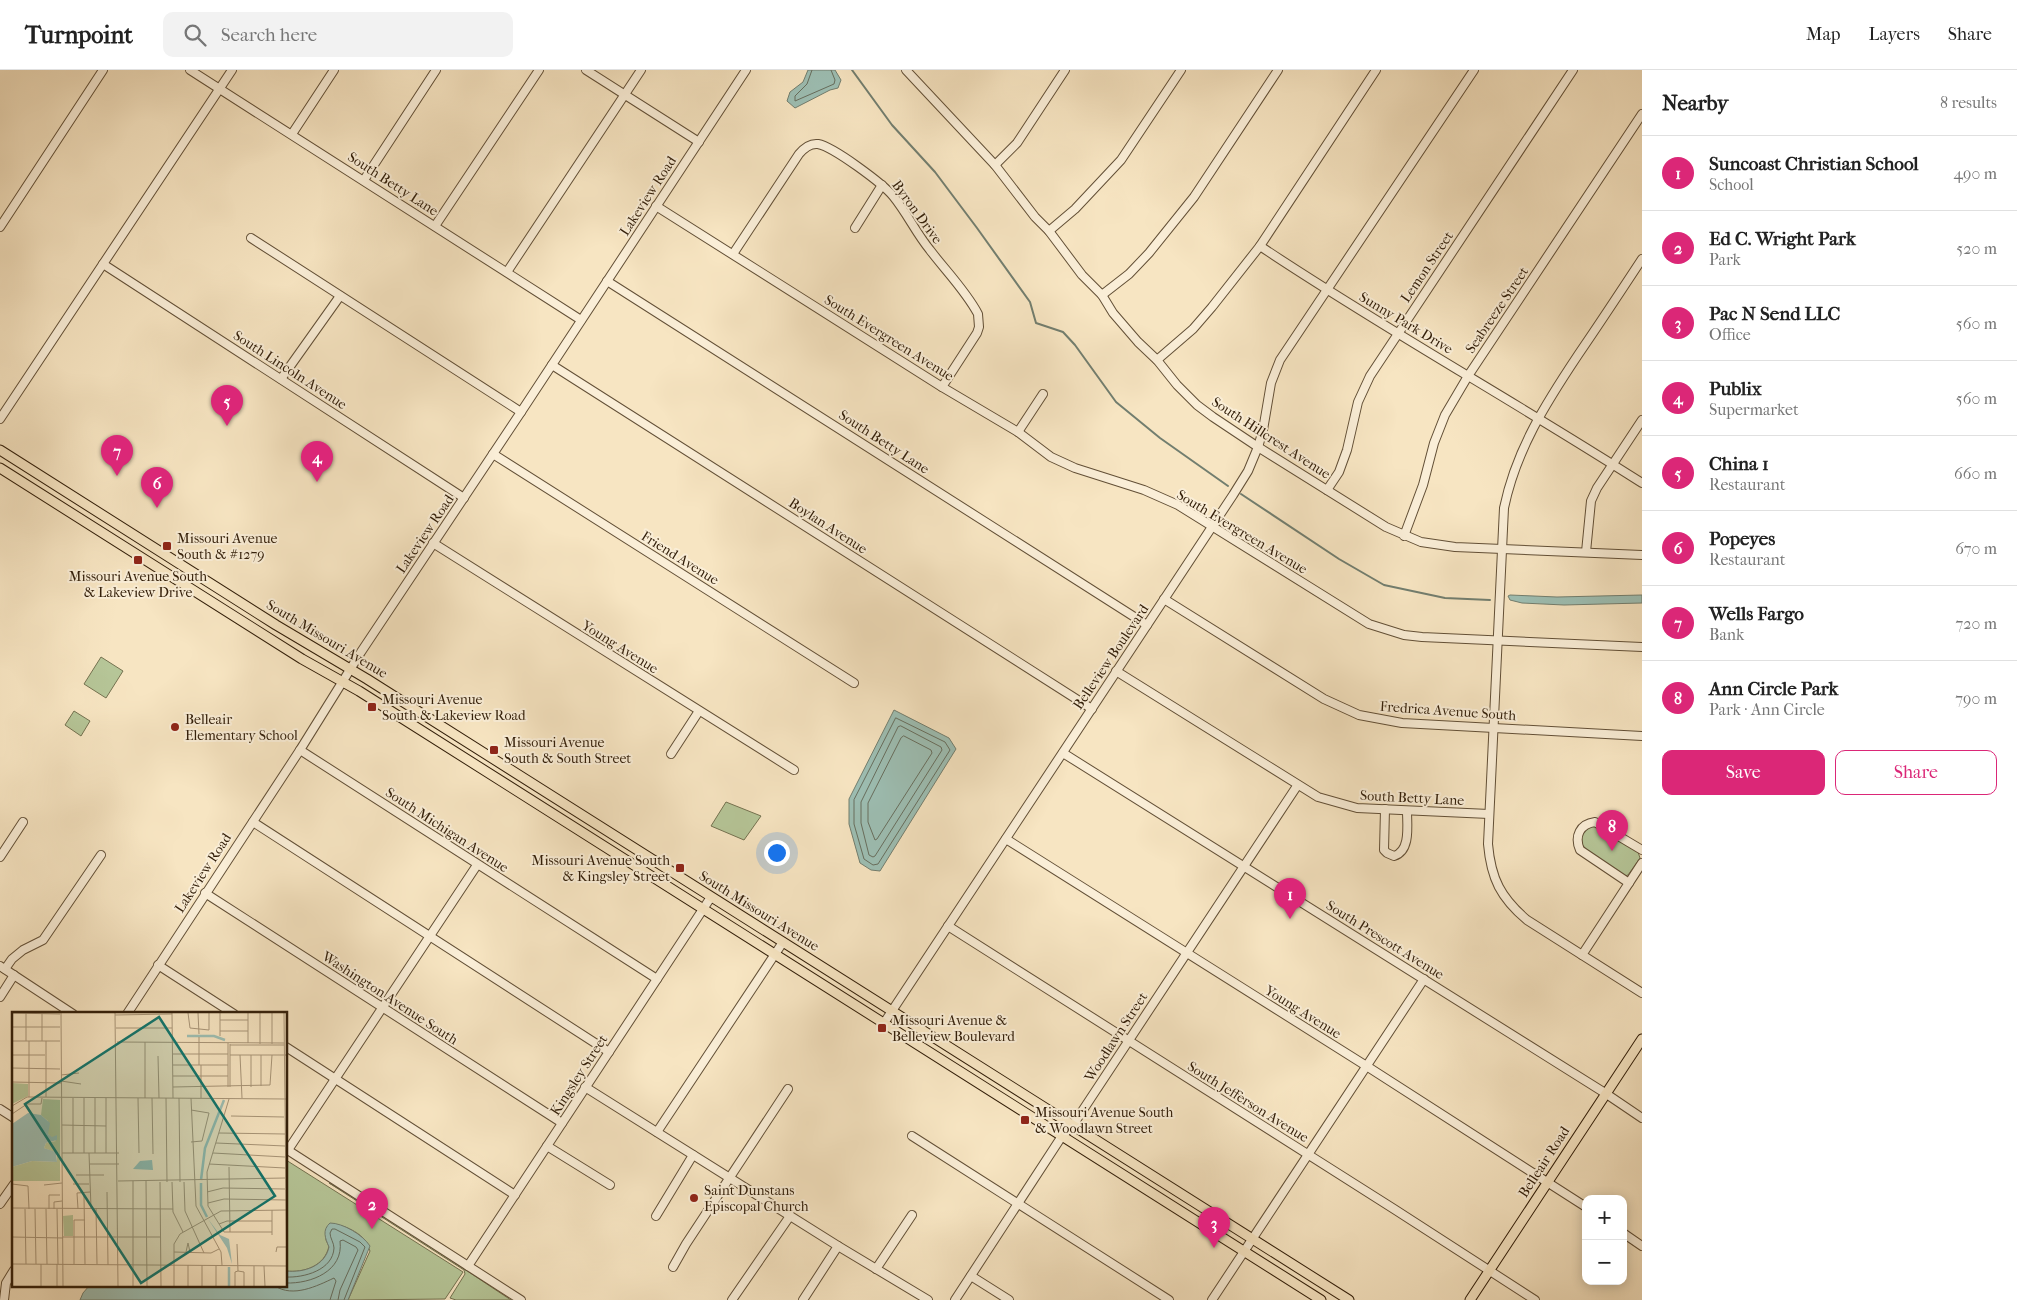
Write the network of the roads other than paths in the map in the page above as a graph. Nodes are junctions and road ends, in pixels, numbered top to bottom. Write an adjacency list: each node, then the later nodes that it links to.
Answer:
1 (103, 70): 26 (street)
2 (190, 70): 17 (street, South Betty Lane)
3 (232, 70): 17 (street)
4 (334, 70): 20 (street)
5 (436, 70): 23 (street)
6 (539, 70): 27 (street)
7 (586, 70): 18 (street)
8 (641, 70): 18 (street)
9 (746, 70): 21 (street, Lakeview Road)
10 (906, 70): 22 (street, South Hillcrest Avenue)
11 (1065, 70): 22 (street)
12 (1180, 70): 29 (street)
13 (1278, 70): 38 (street)
14 (1376, 70): 31 (street)
15 (1474, 70): 37 (street, Belleview Boulevard)
16 (1573, 70): 41 (street, Lemon Street)
17 (219, 89): 20 (street, South Betty Lane); 34 (street)
18 (625, 95): 21 (street); 35 (street)
19 (1642, 114): 44 (street, Seabreeze Street)
20 (292, 134): 23 (street, South Betty Lane)
21 (699, 142): 25 (street, Lakeview Road)
22 (995, 165): 29 (street, South Hillcrest Avenue)
23 (364, 180): 27 (street, South Betty Lane)
24 (882, 185): 28 (street); 32 (street, Byron Drive); 46 (street, Byron Drive)
25 (656, 206): 32 (street, South Evergreen Avenue); 36 (street, Lakeview Road)
26 (1, 224)
27 (435, 226): 35 (street, South Betty Lane)
28 (855, 228)
29 (1049, 231): 38 (street, South Hillcrest Avenue)
30 (251, 238): 39 (street)
31 (1260, 246): 37 (street, Sunny Park Drive); 42 (street)
32 (733, 254): 46 (street, South Evergreen Avenue)
33 (1642, 259): 49 (street)
34 (103, 264): 45 (street, South Lincoln Avenue); 50 (street)
35 (507, 272): 40 (street, South Betty Lane)
36 (607, 281): 40 (street, Lakeview Road); 68 (street, South Betty Lane)
37 (1328, 291): 41 (street, Sunny Park Drive); 53 (street, Belleview Boulevard)
38 (1102, 295): 42 (street, South Hillcrest Avenue)
39 (340, 296): 45 (street); 48 (street)
40 (581, 320): 43 (street, Lakeview Road)
41 (1398, 332): 44 (street, Sunny Park Drive); 59 (street, Lemon Street)
42 (1157, 360): 53 (street, South Hillcrest Avenue)
43 (552, 365): 48 (street, Lakeview Road); 75 (street, Boylan Avenue)
44 (1468, 376): 49 (street, Sunny Park Drive); 62 (street, Seabreeze Street)
45 (281, 379): 60 (street, South Lincoln Avenue)
46 (942, 387): 52 (street, South Evergreen Avenue)
47 (1043, 394): 52 (street)
48 (521, 412): 55 (street, Lakeview Road)
49 (1537, 419): 56 (street, Sunny Park Drive); 64 (street)
50 (0, 420)
51 (1642, 420): 56 (street)
52 (1018, 432): 61 (street, South Evergreen Avenue)
53 (1258, 447): 59 (street, South Hillcrest Avenue); 61 (street, Belleview Boulevard)
54 (0, 450): 71 (main road, South Missouri Avenue)
55 (493, 454): 60 (street, Lakeview Road); 74 (street, Friend Avenue)
56 (1612, 464): 58 (street, Sunny Park Drive); 65 (street)
57 (0, 468): 73 (main road, South Missouri Avenue)
58 (1642, 483)
59 (1327, 490): 62 (street, South Hillcrest Avenue)
60 (464, 498): 63 (street, Lakeview Road)
61 (1212, 527): 67 (street, Belleview Boulevard); 69 (street, South Evergreen Avenue)
62 (1404, 536): 64 (street, South Hillcrest Avenue)
63 (434, 543): 71 (street, Lakeview Road); 76 (street, Young Avenue)
64 (1502, 548): 65 (street, South Hillcrest Avenue); 69 (street)
65 (1586, 552): 66 (street, South Hillcrest Avenue)
66 (1642, 555)
67 (1164, 599): 68 (street, Belleview Boulevard); 77 (street, Fredrica Avenue South)
68 (1147, 625): 72 (street, Belleview Boulevard)
69 (1498, 640): 70 (street, South Evergreen Avenue); 77 (street)
70 (1642, 647)
71 (350, 669): 73 (street, Lakeview Road); 98 (main road, South Missouri Avenue)
72 (1116, 671): 75 (street, Belleview Boulevard); 83 (street, South Betty Lane)
73 (342, 682): 79 (street, Lakeview Road); 99 (main road, South Missouri Avenue)
74 (854, 683)
75 (1092, 709): 80 (street, Belleview Boulevard)
76 (699, 711): 81 (street); 82 (street, Young Avenue)
77 (1494, 727): 78 (street, Fredrica Avenue South); 86 (street)
78 (1642, 736)
79 (300, 750): 88 (street, Lakeview Road); 94 (street, South Michigan Avenue)
80 (1063, 753): 89 (street, Belleview Boulevard); 95 (street, South Prescott Avenue)
81 (671, 754)
82 (794, 770)
83 (1297, 786): 84 (street, South Betty Lane); 95 (street, Woodlawn Street)
84 (1385, 810): 85 (street, South Betty Lane); 85 (street)
85 (1407, 810): 86 (street, South Betty Lane)
86 (1489, 814): 105 (street)
87 (23, 822): 92 (street)
88 (253, 822): 97 (street, Lakeview Road); 101 (street)
89 (1006, 839): 100 (street, Belleview Boulevard); 103 (street, Young Avenue)
90 (1642, 850): 96 (street)
91 (101, 855): 107 (street)
92 (0, 857)
93 (1642, 863): 96 (street)
94 (478, 865): 101 (street); 109 (street, South Michigan Avenue)
95 (1244, 867): 103 (street, Woodlawn Street); 110 (street, South Prescott Avenue)
96 (1628, 883): 105 (street)
97 (205, 893): 106 (street, Lakeview Road); 113 (street, Washington Avenue South)
98 (712, 897): 99 (street, Kingsley Street); 102 (main road, South Missouri Avenue)
99 (704, 909): 104 (main road, South Missouri Avenue); 109 (street, Kingsley Street)
100 (948, 926): 114 (street, Belleview Boulevard); 120 (street, South Jefferson Avenue)
101 (430, 936): 113 (street); 122 (street)
102 (783, 942): 104 (street); 114 (main road, South Missouri Avenue)
103 (1187, 953): 120 (street, Woodlawn Street); 123 (street, Young Avenue)
104 (775, 954): 118 (main road, South Missouri Avenue); 133 (street)
105 (1582, 955): 111 (street)
106 (158, 964): 116 (street, Lakeview Road); 117 (street)
107 (3, 967): 108 (street)
108 (14, 975): 112 (street); 115 (street)
109 (657, 979): 122 (street, Kingsley Street)
110 (1424, 979): 123 (street); 127 (street, South Prescott Avenue)
111 (1642, 993)
112 (0, 997)
113 (383, 1008): 124 (street); 131 (street, Washington Avenue South)
114 (892, 1011): 118 (street, Belleview Boulevard); 132 (main road, South Missouri Avenue)
115 (70, 1012)
116 (127, 1012)
117 (231, 1012)
118 (884, 1023): 135 (main road, South Missouri Avenue)
119 (1642, 1038): 127 (main road, Belleair Road)
120 (1128, 1041): 132 (street, Woodlawn Street); 140 (street, South Jefferson Avenue)
121 (288, 1048): 124 (street)
122 (609, 1052): 125 (street, Kingsley Street)
123 (1368, 1067): 140 (street); 142 (street, Young Avenue)
124 (336, 1079): 137 (street); 145 (street)
125 (585, 1087): 131 (street, Kingsley Street); 133 (street)
126 (788, 1089): 141 (street)
127 (1605, 1093): 130 (street, South Prescott Avenue); 142 (main road, Belleair Road)
128 (0, 1109): 129 (street)
129 (12, 1117)
130 (1642, 1118)
131 (562, 1123): 136 (street, Kingsley Street)
132 (1073, 1125): 135 (street, Woodlawn Street); 153 (main road, South Missouri Avenue)
133 (657, 1132): 139 (street)
134 (912, 1136): 146 (street)
135 (1062, 1136): 146 (street, Woodlawn Street); 156 (main road, South Missouri Avenue)
136 (547, 1146): 143 (street); 145 (street, Kingsley Street)
137 (288, 1149)
138 (288, 1151): 157 (street)
139 (693, 1155): 141 (street); 150 (street)
140 (1309, 1155): 153 (street); 160 (street, South Jefferson Avenue)
141 (730, 1179): 151 (street); 158 (street)
142 (1548, 1182): 148 (street, Young Avenue); 160 (main road, Belleair Road)
143 (610, 1185)
144 (12, 1187): 147 (street)
145 (515, 1195): 157 (street, Kingsley Street)
146 (1018, 1203): 162 (street, Woodlawn Street); 170 (street)
147 (0, 1204)
148 (1582, 1204)
149 (912, 1214): 159 (street)
150 (656, 1216)
151 (790, 1216): 154 (street); 165 (street)
152 (1627, 1236): 155 (street)
153 (1253, 1239): 156 (street); 173 (main road, South Missouri Avenue)
154 (838, 1246): 159 (street); 166 (street)
155 (1642, 1246)
156 (1244, 1251): 171 (street); 172 (main road, South Missouri Avenue)
157 (468, 1266): 164 (street)
158 (673, 1267)
159 (876, 1269): 167 (street)
160 (1490, 1270): 174 (main road, Belleair Road); 175 (street, South Jefferson Avenue)
161 (12, 1273): 163 (street)
162 (971, 1276): 168 (street, Woodlawn Street); 169 (street)
163 (4, 1300)
164 (521, 1300)
165 (732, 1300)
166 (803, 1300)
167 (928, 1300)
168 (955, 1300)
169 (1009, 1300)
170 (1169, 1300)
171 (1212, 1300)
172 (1321, 1300)
173 (1349, 1300)
174 (1470, 1300)
175 (1535, 1300)

